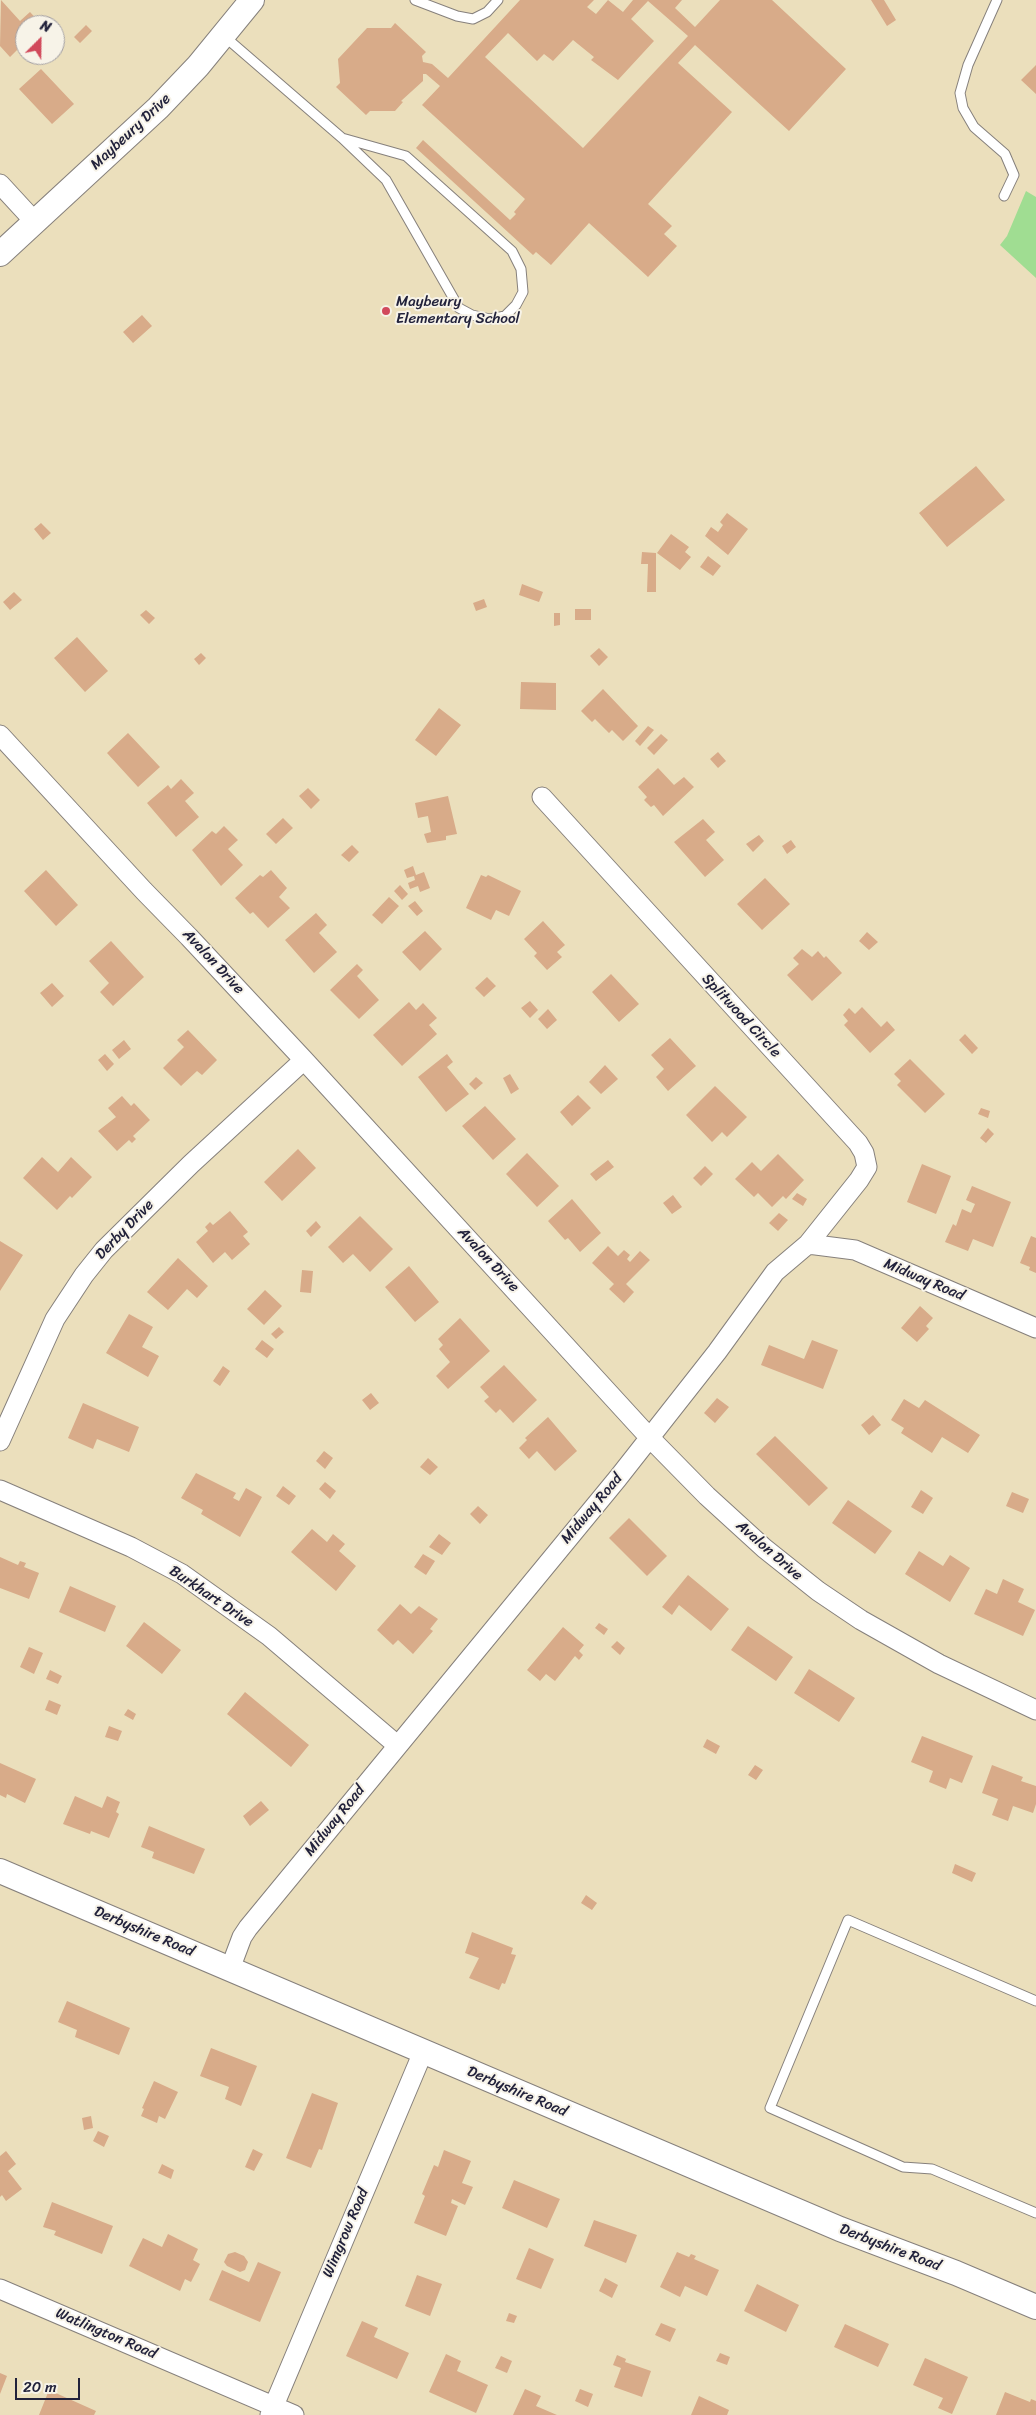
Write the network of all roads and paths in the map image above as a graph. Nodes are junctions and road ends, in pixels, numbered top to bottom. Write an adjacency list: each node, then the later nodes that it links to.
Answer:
1 (252, 0): 6 (street, Maybeury Drive)
2 (415, 0): 5 (lane)
3 (498, 0): 5 (lane)
4 (997, 0): 9 (lane)
5 (429, 2)
6 (224, 36): 7 (lane); 10 (street, Maybeury Drive)
7 (342, 138): 7 (lane)
8 (0, 184): 10 (street)
9 (1004, 196)
10 (35, 222): 11 (street, Maybeury Drive)
11 (0, 254)
12 (0, 734): 14 (street, Avalon Drive)
13 (542, 797): 15 (street, Splitwood Circle)
14 (304, 1060): 17 (street, Avalon Drive); 18 (street, Derby Drive)
15 (808, 1244): 16 (street, Midway Road); 17 (street, Midway Road)
16 (1036, 1328)
17 (650, 1437): 20 (street, Avalon Drive); 21 (street, Midway Road)
18 (0, 1441)
19 (0, 1490): 21 (street, Burkhart Drive)
20 (1036, 1710)
21 (397, 1745): 23 (street, Midway Road)
22 (0, 1870): 23 (street, Derbyshire Road)
23 (230, 1969): 25 (street, Derbyshire Road)
24 (1036, 2001): 26 (lane)
25 (423, 2052): 28 (street, Derbyshire Road); 29 (street, Wimgrow Road)
26 (1036, 2213)
27 (0, 2289): 29 (street, Watlington Road)
28 (1035, 2303)
29 (272, 2411): 30 (street, Watlington Road)
30 (294, 2415)

